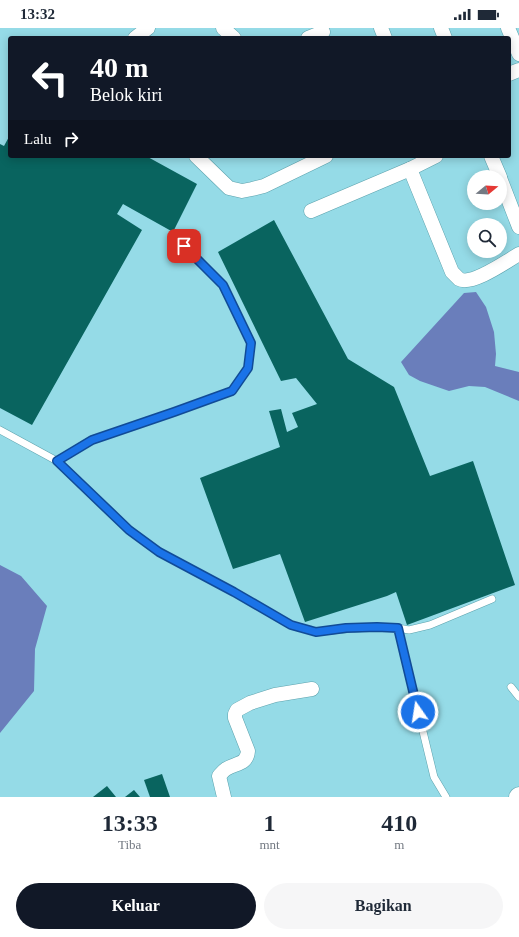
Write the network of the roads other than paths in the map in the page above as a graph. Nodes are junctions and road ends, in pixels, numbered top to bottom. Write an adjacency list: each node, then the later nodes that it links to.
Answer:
1 (224, 28): 4 (street)
2 (508, 28): 6 (street)
3 (324, 33): 5 (street)
4 (232, 36)
5 (314, 36)
6 (519, 54)
7 (198, 158): 8 (street)
8 (322, 158)
9 (432, 158): 11 (street)
10 (492, 158): 12 (street)
11 (410, 169): 14 (street); 17 (street)
12 (497, 170)
13 (507, 196): 15 (street)
14 (311, 211)
15 (519, 227)
16 (184, 246): 19 (lane)
17 (519, 254)
18 (0, 430): 19 (lane)
19 (57, 461): 21 (lane)
20 (492, 599): 21 (lane)
21 (398, 628): 26 (lane)
22 (511, 687): 24 (lane)
23 (312, 689): 25 (street)
24 (519, 697)
25 (224, 797)
26 (446, 797)

